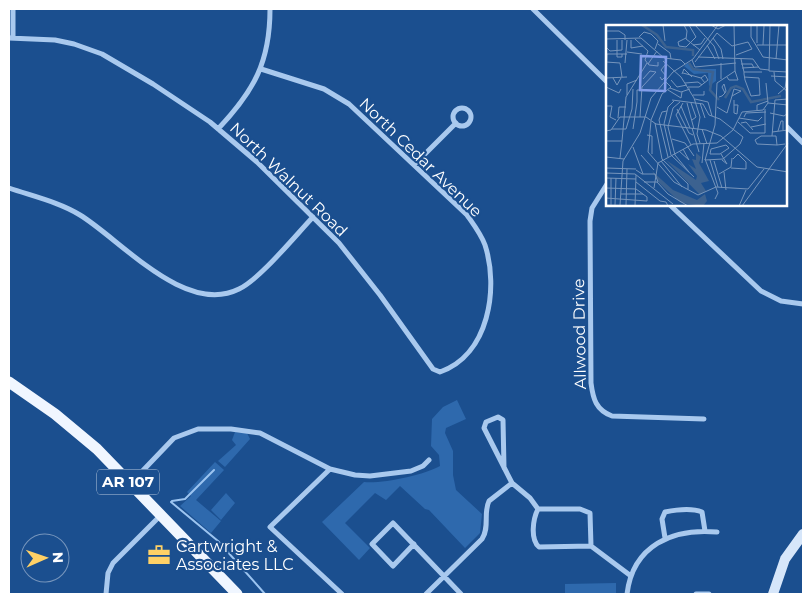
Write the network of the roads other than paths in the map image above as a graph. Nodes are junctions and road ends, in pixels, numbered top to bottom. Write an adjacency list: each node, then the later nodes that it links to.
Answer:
1 (13, 9): 4 (street)
2 (270, 9): 5 (street)
3 (533, 9): 6 (street)
4 (11, 38): 9 (street, North Walnut Road)
5 (261, 69): 9 (street); 11 (street, North Cedar Avenue)
6 (606, 81)
7 (456, 123): 11 (street)
8 (787, 127): 10 (street)
9 (218, 129): 15 (street, North Walnut Road)
10 (803, 143)
11 (414, 165): 17 (street, North Cedar Avenue)
12 (606, 186): 19 (street, Allwood Drive)
13 (9, 188): 15 (street)
14 (671, 206): 16 (street)
15 (312, 217): 17 (street, North Walnut Road)
16 (803, 304)
17 (452, 366)
18 (9, 382): 24 (main road, AR 107)
19 (704, 419)
20 (429, 460): 22 (street)
21 (504, 468): 21 (street); 23 (street)
22 (330, 469): 24 (street); 37 (street)
23 (512, 483): 25 (street); 33 (street)
24 (130, 484): 26 (main road, AR 107)
25 (538, 509): 32 (street); 32 (street)
26 (160, 516): 35 (street); 36 (main road, AR 107)
27 (705, 531): 28 (street); 30 (street); 30 (street)
28 (717, 532)
29 (803, 534): 43 (street)
30 (665, 538): 34 (street)
31 (414, 544): 31 (street); 33 (street)
32 (591, 546): 34 (street)
33 (444, 576): 38 (street); 39 (street)
34 (631, 576): 40 (street)
35 (106, 594)
36 (237, 594)
37 (342, 594)
38 (427, 594)
39 (461, 594)
40 (627, 594)
41 (696, 594): 42 (street)
42 (710, 594)
43 (773, 594)

